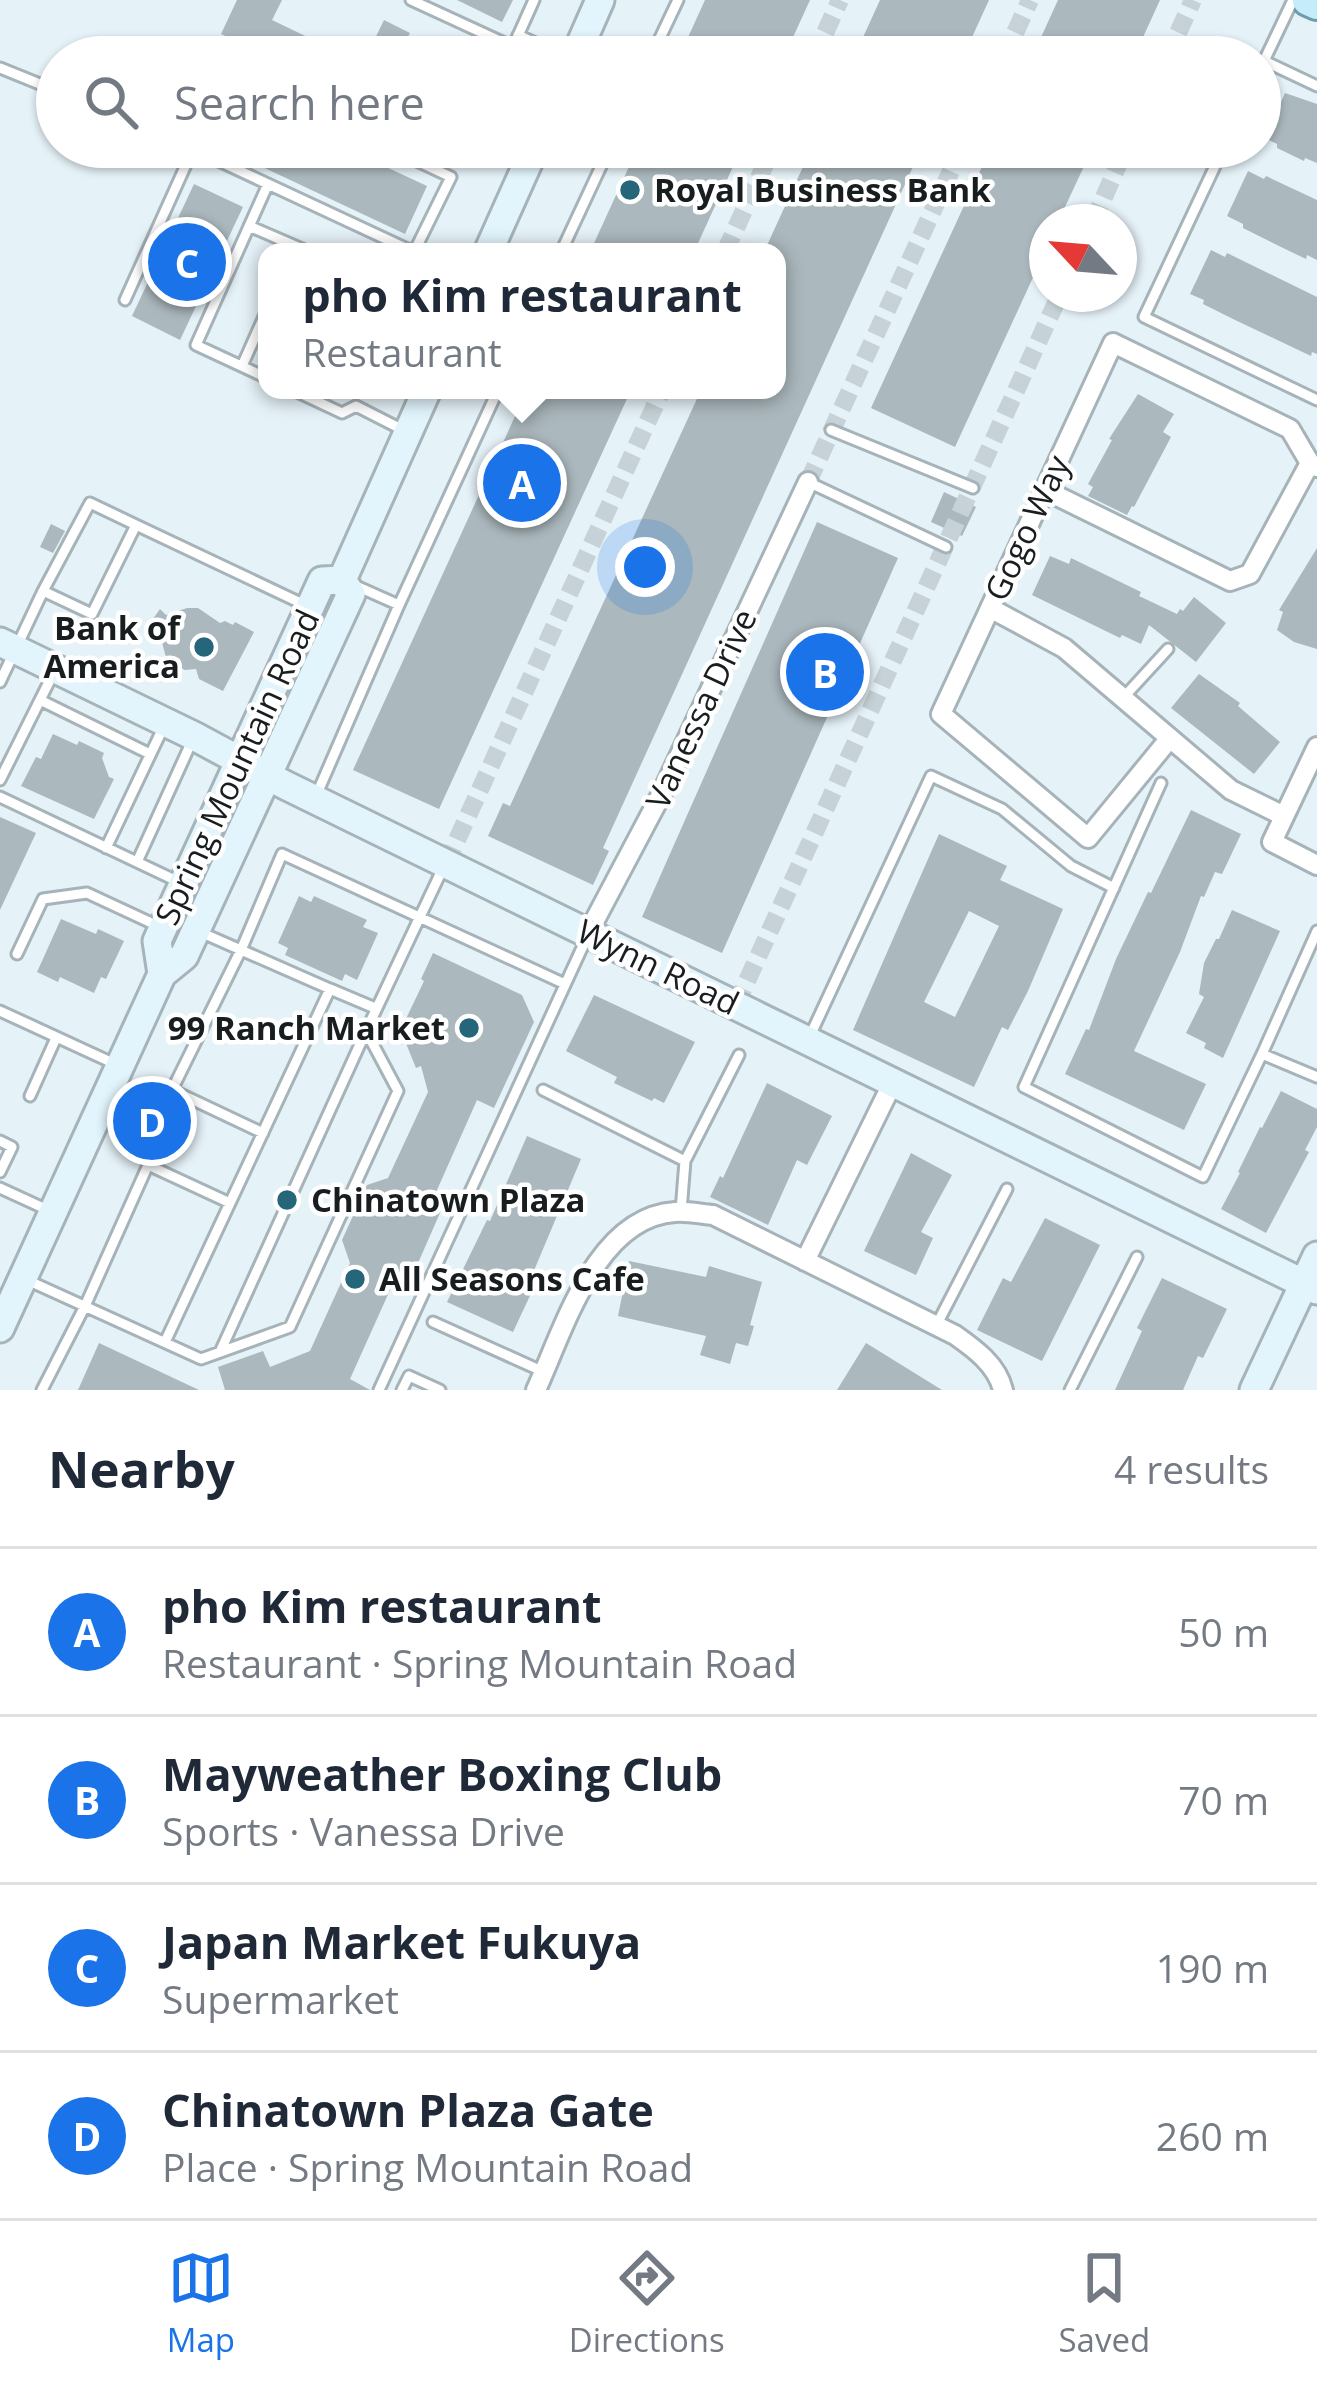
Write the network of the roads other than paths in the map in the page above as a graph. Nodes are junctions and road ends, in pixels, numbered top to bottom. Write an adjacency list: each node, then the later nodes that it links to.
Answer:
1 (411, 0): 9 (lane)
2 (534, 0): 8 (lane)
3 (600, 0): 10 (main road)
4 (678, 0): 11 (lane)
5 (1293, 0): 12 (lane)
6 (1308, 0): 7 (main road)
7 (1317, 4)
8 (518, 35)
9 (480, 36)
10 (582, 36)
11 (661, 36)
12 (1276, 36)
13 (0, 68): 15 (lane)
14 (1281, 72): 16 (lane)
15 (36, 83)
16 (1317, 86)
17 (185, 168): 30 (lane)
18 (235, 168): 23 (lane)
19 (432, 168): 27 (lane)
20 (519, 168): 28 (main road)
21 (600, 168): 29 (lane)
22 (1214, 168): 38 (lane)
23 (268, 184): 24 (lane); 26 (lane)
24 (249, 226): 25 (lane); 32 (lane)
25 (283, 243)
26 (395, 243)
27 (418, 243)
28 (491, 243)
29 (566, 243)
30 (125, 300)
31 (258, 340): 32 (lane)
32 (242, 366): 33 (lane)
33 (258, 374)
34 (312, 399): 39 (lane)
35 (359, 399): 39 (lane)
36 (423, 399): 41 (main road, Spring Mountain Road)
37 (494, 399): 50 (lane)
38 (1317, 400)
39 (356, 406): 41 (lane)
40 (831, 430): 44 (lane)
41 (408, 433): 48 (main road, Spring Mountain Road)
42 (1313, 465): 45 (street); 45 (street, Gogo Way)
43 (808, 482): 47 (lane); 81 (street, Vanessa Drive)
44 (973, 488)
45 (1045, 490): 52 (street, Gogo Way)
46 (136, 525): 49 (lane); 49 (lane); 51 (lane)
47 (946, 547)
48 (343, 580): 50 (lane); 51 (main road, Spring Mountain Road); 65 (main road, Spring Mountain Road)
49 (43, 591): 53 (lane)
50 (399, 605): 69 (lane)
51 (310, 607): 64 (main road, Spring Mountain Road)
52 (990, 608): 57 (street); 61 (street, Gogo Way)
53 (8, 646): 55 (main road, Wynn Road); 56 (lane)
54 (1168, 649): 57 (lane)
55 (56, 669): 58 (lane); 59 (main road, Wynn Road)
56 (0, 682)
57 (1123, 698): 61 (street)
58 (40, 700): 63 (lane); 66 (lane)
59 (166, 723): 60 (main road, Wynn Road); 63 (lane)
60 (194, 736): 64 (main road, Wynn Road); 72 (lane)
61 (1170, 738): 70 (street)
62 (1317, 747): 70 (street)
63 (151, 754): 71 (lane)
64 (239, 762): 65 (main road, Wynn Road); 75 (main road, Spring Mountain Road)
65 (267, 776): 69 (main road, Wynn Road); 79 (main road, Spring Mountain Road)
66 (0, 780)
67 (1161, 783): 76 (lane)
68 (0, 796): 71 (lane)
69 (315, 800): 73 (main road, Wynn Road)
70 (1284, 816): 74 (street)
71 (106, 848): 72 (lane)
72 (137, 862): 75 (lane)
73 (446, 864): 77 (lane); 81 (main road, Wynn Road)
74 (1317, 865)
75 (183, 884): 78 (main road, Spring Mountain Road)
76 (1114, 887): 91 (lane); 92 (lane)
77 (419, 916): 82 (lane); 85 (lane); 87 (lane)
78 (163, 928): 83 (lane); 84 (main road, Spring Mountain Road)
79 (196, 930): 82 (lane); 84 (main road, Spring Mountain Road)
80 (1317, 932): 92 (lane)
81 (588, 933): 85 (lane); 91 (main road, Wynn Road)
82 (241, 950): 86 (lane); 99 (lane)
83 (17, 954)
84 (162, 974): 94 (main road, Spring Mountain Road)
85 (565, 984): 121 (lane)
86 (330, 988): 87 (lane); 99 (lane)
87 (375, 1009): 89 (lane)
88 (0, 1011): 90 (lane)
89 (366, 1031): 118 (lane); 118 (lane)
90 (56, 1037): 94 (lane); 98 (lane)
91 (808, 1040): 96 (main road, Wynn Road)
92 (1262, 1054): 95 (lane)
93 (739, 1055): 101 (lane)
94 (120, 1066): 106 (main road, Spring Mountain Road)
95 (1317, 1077)
96 (893, 1082): 110 (street); 112 (main road, Wynn Road)
97 (543, 1090): 101 (lane)
98 (29, 1096)
99 (263, 1133): 105 (lane)
100 (0, 1141): 102 (lane)
101 (685, 1161): 107 (lane)
102 (0, 1172)
103 (0, 1188): 106 (lane)
104 (1007, 1189): 115 (lane)
105 (230, 1203): 113 (lane); 117 (lane)
106 (53, 1212): 111 (main road, Spring Mountain Road)
107 (681, 1213): 110 (street); 119 (street)
108 (1317, 1256): 112 (main road)
109 (1138, 1257): 125 (lane)
110 (806, 1261): 115 (street)
111 (22, 1278): 113 (lane); 116 (main road, Spring Mountain Road)
112 (1310, 1286): 126 (main road)
113 (85, 1306): 117 (lane); 120 (lane)
114 (433, 1322): 119 (lane)
115 (936, 1326): 124 (street)
116 (0, 1328)
117 (165, 1342): 118 (lane)
118 (220, 1352)
119 (540, 1381)
120 (42, 1390)
121 (379, 1390)
122 (403, 1390): 123 (lane)
123 (440, 1390)
124 (1004, 1390)
125 (1070, 1390)
126 (1254, 1390)

